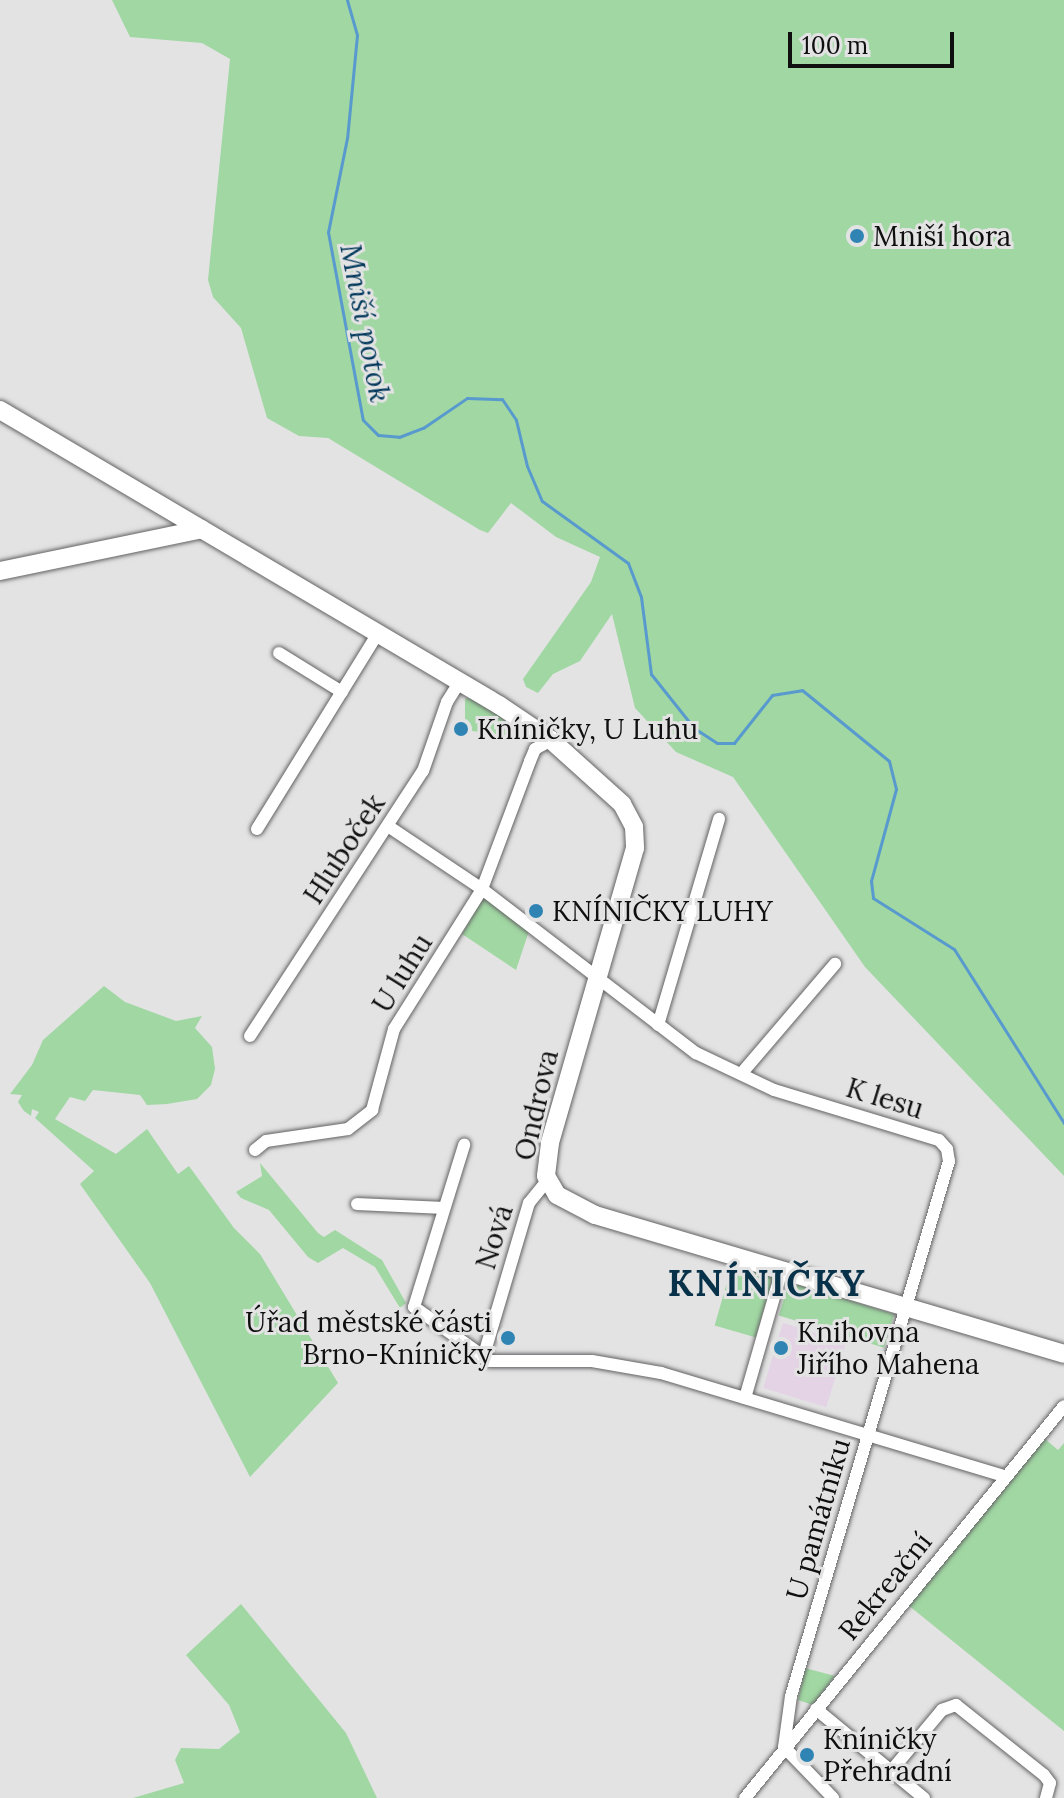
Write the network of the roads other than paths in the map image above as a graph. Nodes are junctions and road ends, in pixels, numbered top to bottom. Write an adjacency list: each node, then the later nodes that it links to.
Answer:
1 (0, 410): 2 (street, Ondrova)
2 (202, 529): 3 (street); 4 (street, Ondrova)
3 (0, 571)
4 (378, 633): 6 (street, Ondrova); 7 (street)
5 (279, 653): 7 (street)
6 (460, 681): 8 (street, Ondrova); 10 (street, Hluboček)
7 (342, 692): 11 (street)
8 (543, 745): 12 (street, U luhu); 14 (street, Ondrova)
9 (719, 819): 15 (street)
10 (388, 826): 12 (street, K lesu); 16 (street, Hluboček)
11 (257, 829)
12 (482, 889): 14 (street, K lesu); 19 (street, U luhu)
13 (835, 964): 17 (street)
14 (598, 980): 15 (street, K lesu); 20 (street, Ondrova)
15 (658, 1025): 17 (street, K lesu)
16 (250, 1036)
17 (741, 1074): 24 (street, K lesu)
18 (464, 1145): 22 (street)
19 (255, 1150)
20 (547, 1181): 23 (street, Ondrova); 26 (street, Nová)
21 (357, 1204): 22 (street)
22 (444, 1208): 26 (street)
23 (782, 1270): 24 (street, Ondrova); 27 (street)
24 (907, 1308): 25 (street, Ondrova); 29 (street, U památníku)
25 (1064, 1354)
26 (483, 1358): 27 (street)
27 (745, 1398): 29 (street)
28 (1064, 1406): 30 (street, Rekreační)
29 (868, 1435): 30 (street); 32 (street, U památníku)
30 (1005, 1476): 31 (street, Rekreační)
31 (816, 1709): 32 (street, Rekreační); 33 (street)
32 (784, 1747): 34 (street, Rekreační); 35 (street)
33 (891, 1771): 36 (street); 37 (street)
34 (745, 1798)
35 (833, 1798)
36 (924, 1798)
37 (1046, 1798)

